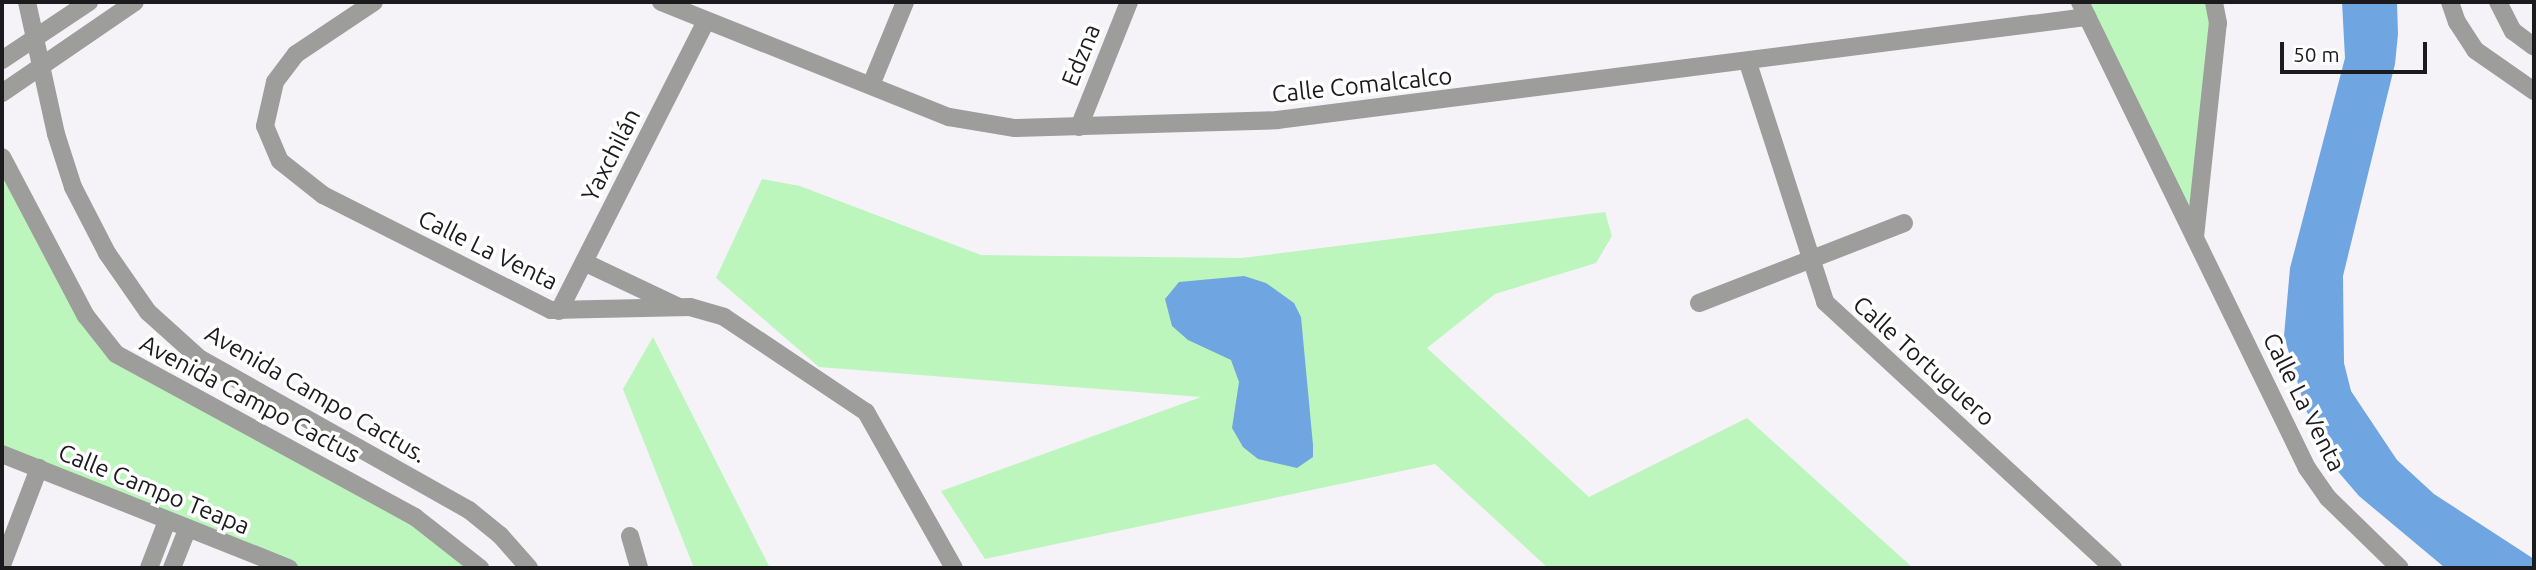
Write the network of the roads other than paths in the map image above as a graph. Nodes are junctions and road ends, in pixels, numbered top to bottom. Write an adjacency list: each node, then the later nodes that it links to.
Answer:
1 (27, 2): 13 (street, Avenida Campo Cactus.)
2 (89, 2): 13 (street)
3 (135, 2): 17 (street)
4 (374, 2): 29 (street, Calle La Venta)
5 (661, 2): 12 (street, Calle Comalcalco)
6 (905, 2): 18 (street)
7 (1129, 2): 21 (street, Edzna)
8 (2214, 2): 24 (street)
9 (2450, 2): 19 (street)
10 (2498, 2): 14 (street)
11 (2084, 9): 16 (street, Calle Comalcalco); 24 (street, Calle La Venta)
12 (706, 21): 18 (street, Calle Comalcalco); 26 (street, Yaxchilán)
13 (33, 39): 15 (street); 17 (street, Avenida Campo Cactus.)
14 (2534, 47)
15 (2, 60)
16 (1748, 64): 21 (street, Calle Comalcalco); 25 (street, Calle Tortuguero)
17 (41, 66): 20 (street); 40 (street, Avenida Campo Cactus.)
18 (872, 85): 21 (street, Calle Comalcalco)
19 (2534, 91)
20 (2, 93)
21 (1079, 127)
22 (2, 157): 39 (street, Avenida Campo Cactus)
23 (1904, 223): 25 (street)
24 (2194, 237): 44 (street, Calle La Venta)
25 (1809, 259): 27 (street); 43 (street, Calle Tortuguero)
26 (584, 262): 28 (street); 29 (street, Yaxchilán)
27 (1699, 303)
28 (680, 307): 29 (street, Calle La Venta); 42 (street, Calle La Venta)
29 (558, 311)
30 (2, 454): 31 (street, Calle Campo Teapa)
31 (38, 468): 32 (street, Calle Campo Teapa); 35 (street)
32 (167, 521): 33 (street, Calle Campo Teapa); 36 (street)
33 (187, 530): 37 (street); 38 (street, Calle Campo Teapa)
34 (631, 536): 41 (street)
35 (2, 565)
36 (149, 568)
37 (172, 568)
38 (289, 568)
39 (480, 568)
40 (529, 568)
41 (639, 568)
42 (954, 568)
43 (2113, 568)
44 (2400, 568)

